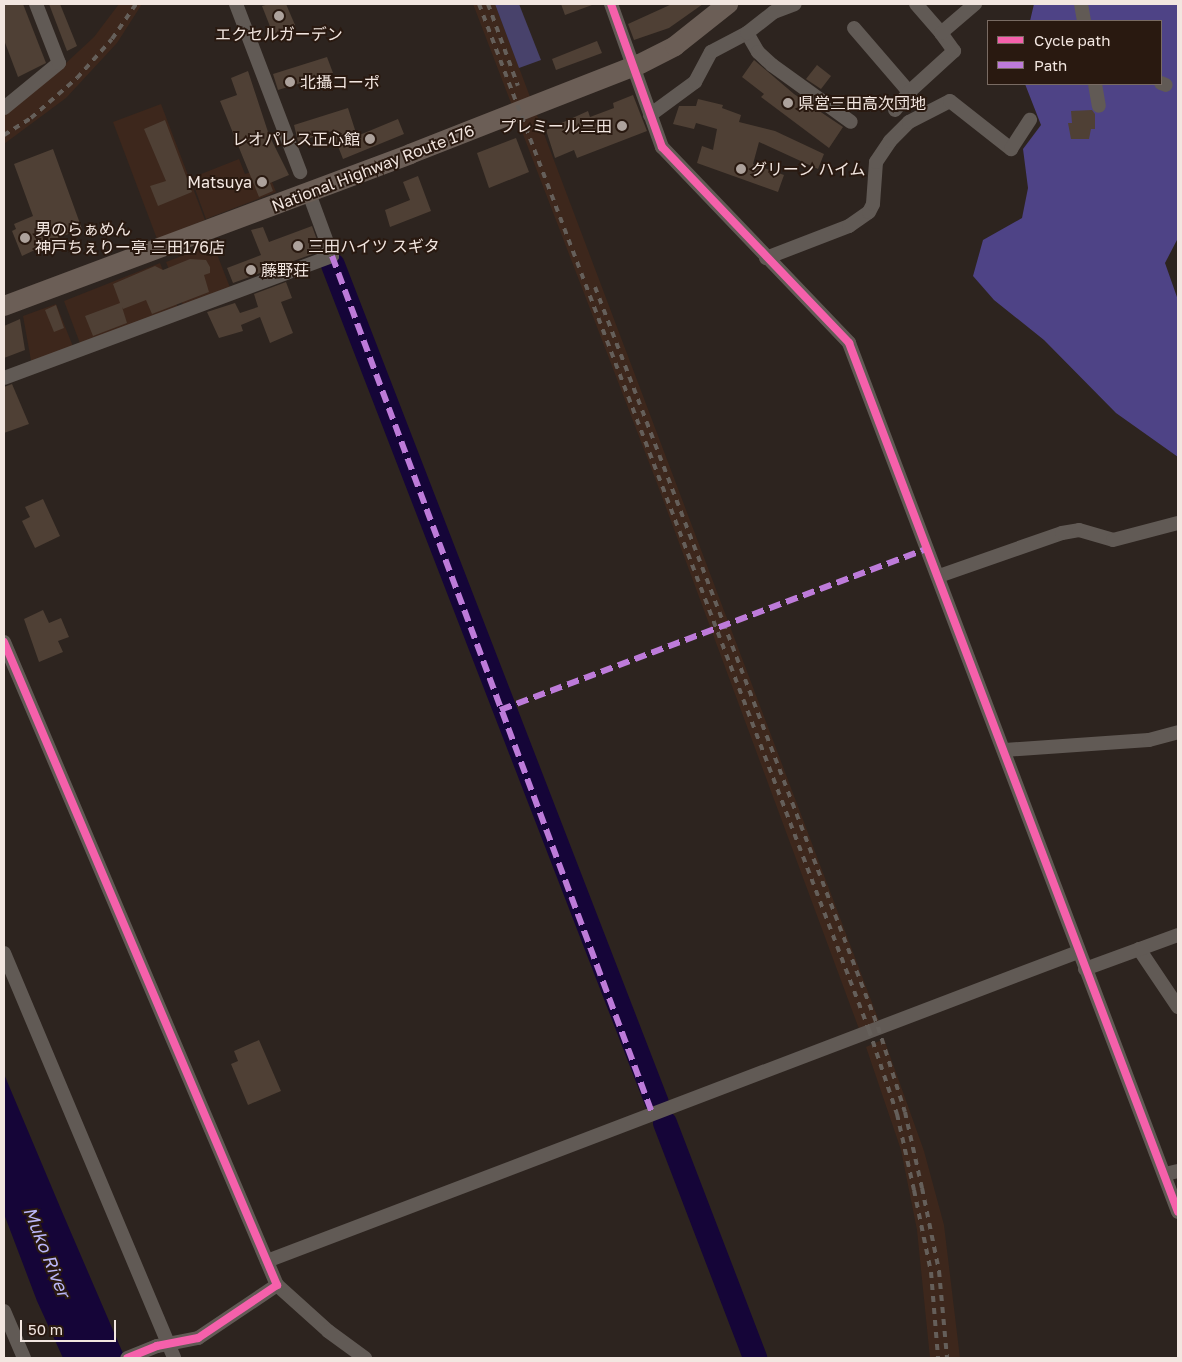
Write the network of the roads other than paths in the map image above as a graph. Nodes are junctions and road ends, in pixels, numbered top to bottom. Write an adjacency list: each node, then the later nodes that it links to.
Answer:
1 (36, 4): 16 (street)
2 (236, 4): 21 (street)
3 (610, 4): 18 (street)
4 (728, 4): 24 (highway, National Highway Route 176)
5 (795, 4): 11 (street)
6 (916, 4): 12 (street)
7 (975, 4): 12 (street)
8 (1081, 4): 9 (street)
9 (1084, 20)
10 (854, 28): 14 (street)
11 (747, 33): 18 (street); 20 (street)
12 (941, 33): 14 (street)
13 (1095, 85): 15 (street)
14 (909, 92): 17 (street)
15 (1099, 106)
16 (4, 108)
17 (895, 110)
18 (650, 115): 23 (street)
19 (1030, 120): 23 (street)
20 (851, 122)
21 (300, 172)
22 (311, 199): 25 (street)
23 (766, 258): 27 (street)
24 (4, 306)
25 (4, 378)
26 (1178, 523): 27 (street)
27 (939, 576): 30 (street)
28 (4, 642): 39 (street)
29 (1178, 732): 30 (street)
30 (1005, 750): 33 (street)
31 (1178, 935): 32 (street)
32 (1139, 949): 35 (street); 36 (street)
33 (1078, 952): 35 (street); 39 (street)
34 (4, 954): 42 (street)
35 (1085, 969): 37 (street)
36 (1178, 1007)
37 (1171, 1172): 38 (street)
38 (1178, 1212)
39 (267, 1261): 40 (street)
40 (277, 1285): 42 (street); 46 (street)
41 (4, 1311): 43 (street)
42 (163, 1345): 44 (street); 45 (street)
43 (24, 1358)
44 (127, 1358)
45 (174, 1358)
46 (365, 1358)

